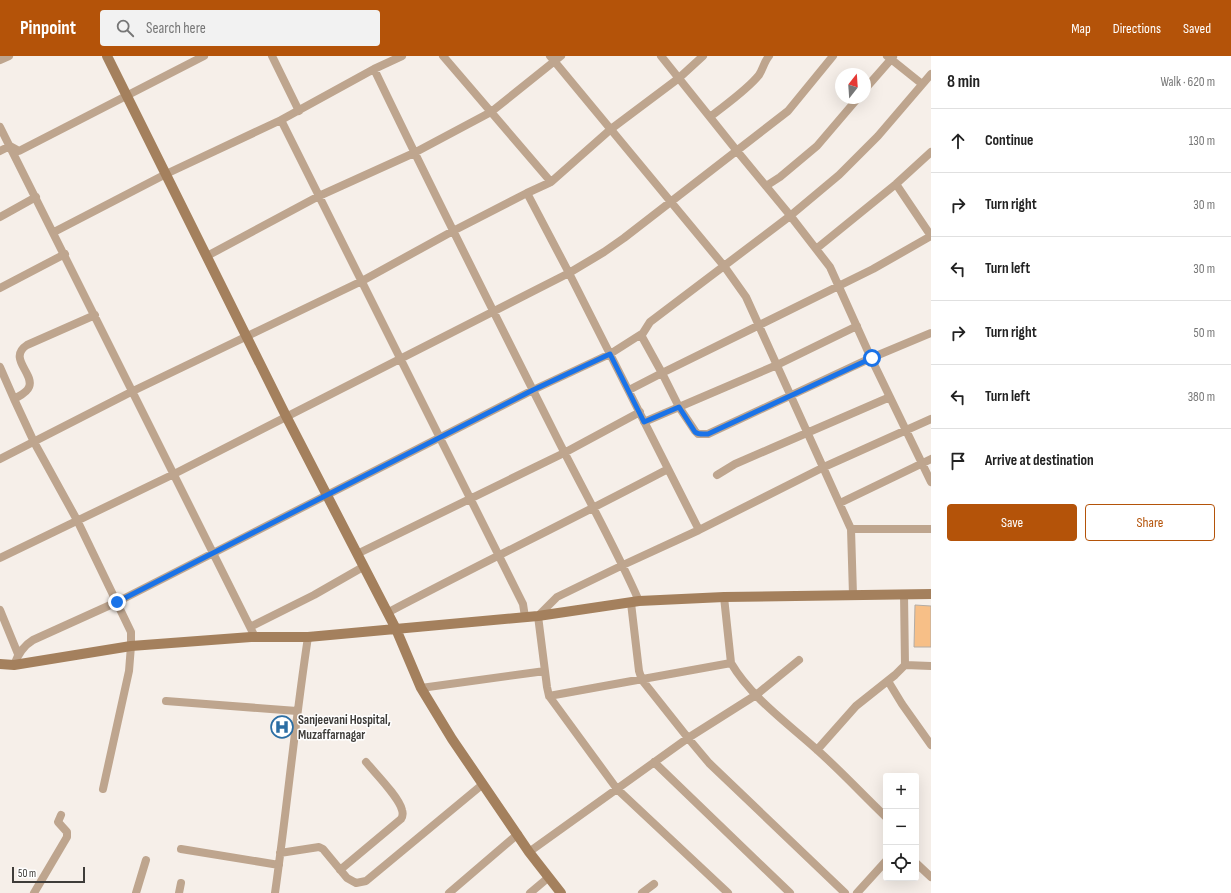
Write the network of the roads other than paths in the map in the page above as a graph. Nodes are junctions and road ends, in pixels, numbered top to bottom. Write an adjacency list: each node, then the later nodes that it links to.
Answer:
1 (9, 56): 13 (street)
2 (107, 56): 19 (street)
3 (204, 56): 19 (street)
4 (272, 56): 21 (street)
5 (402, 56): 14 (street)
6 (443, 56): 22 (street)
7 (661, 56): 16 (street)
8 (703, 56): 16 (street)
9 (769, 56): 23 (street)
10 (833, 56): 29 (street)
11 (890, 57): 17 (street); 18 (street)
12 (555, 58): 22 (street); 26 (street)
13 (0, 60)
14 (374, 70): 21 (street); 31 (street)
15 (931, 74): 18 (street)
16 (679, 78): 23 (street); 26 (street)
17 (871, 81)
18 (922, 84): 40 (street)
19 (127, 96): 27 (street); 32 (street)
20 (853, 104): 35 (street)
21 (299, 111): 24 (street)
22 (491, 112): 31 (street); 33 (street)
23 (710, 116): 29 (street)
24 (281, 120): 32 (street); 37 (street)
25 (0, 127): 27 (street)
26 (611, 129): 33 (street); 39 (street)
27 (10, 146): 28 (street); 38 (street)
28 (0, 151)
29 (737, 151): 35 (street); 39 (street)
30 (931, 152): 34 (street)
31 (414, 153): 37 (street); 42 (street)
32 (166, 174): 43 (street); 47 (street)
33 (551, 182): 36 (street)
34 (896, 184): 44 (street); 45 (street)
35 (766, 186): 40 (street)
36 (527, 193): 42 (street); 49 (street)
37 (319, 196): 47 (street); 50 (street)
38 (36, 197): 41 (street); 43 (street)
39 (670, 201): 48 (street); 49 (street)
40 (790, 216): 45 (street); 48 (street)
41 (0, 217)
42 (453, 231): 50 (street); 53 (street)
43 (54, 232): 46 (street)
44 (931, 236): 51 (street)
45 (816, 249): 51 (street)
46 (65, 254): 52 (street); 54 (street)
47 (207, 256): 58 (street)
48 (724, 266): 55 (street); 59 (street)
49 (569, 273): 53 (street); 60 (street)
50 (362, 281): 58 (street); 62 (street)
51 (838, 286): 55 (street); 56 (street)
52 (0, 288)
53 (493, 311): 62 (street); 66 (street)
54 (95, 315): 68 (street); 71 (street)
55 (759, 325): 63 (street); 65 (street)
56 (857, 326): 61 (street); 63 (street)
57 (931, 333): 61 (street)
58 (248, 336): 68 (street); 74 (street)
59 (641, 336): 60 (street); 65 (street)
60 (610, 354): 66 (street); 67 (street)
61 (872, 358): 69 (street); 70 (street)
62 (401, 359): 74 (street); 79 (street)
63 (777, 365): 69 (street); 72 (street)
64 (0, 368): 71 (street)
65 (662, 373): 67 (street); 72 (street)
66 (533, 390): 79 (street); 81 (street)
67 (628, 390): 73 (street)
68 (133, 391): 80 (street); 87 (street)
69 (791, 396): 72 (street); 78 (street)
70 (890, 397): 77 (street); 78 (street)
71 (14, 399): 80 (street)
72 (679, 407): 76 (street)
73 (640, 412): 76 (street); 81 (street)
74 (286, 416): 87 (street); 90 (street)
75 (931, 419): 77 (street)
76 (644, 422): 86 (street)
77 (906, 430): 84 (street); 85 (street)
78 (808, 432): 85 (street); 88 (street)
79 (440, 437): 90 (street); 91 (street)
80 (34, 442): 82 (street); 94 (street)
81 (564, 453): 91 (street); 93 (street)
82 (0, 458)
83 (931, 459): 84 (street)
84 (921, 462): 89 (street); 92 (street)
85 (824, 467): 92 (street); 97 (street)
86 (668, 469): 93 (street); 97 (street)
87 (174, 474): 94 (street); 98 (street)
88 (717, 475)
89 (931, 482)
90 (327, 494): 98 (street); 99 (street)
91 (471, 499): 99 (street); 100 (street)
92 (840, 502): 95 (street)
93 (593, 508): 100 (street); 102 (street)
94 (77, 520): 101 (street); 108 (street)
95 (852, 529): 96 (street); 106 (street)
96 (931, 529)
97 (699, 530): 102 (street)
98 (213, 554): 108 (street); 114 (street)
99 (357, 554): 103 (street)
100 (498, 554): 111 (street); 113 (street)
101 (0, 558)
102 (623, 565): 109 (street); 112 (street)
103 (363, 567): 111 (street); 114 (street)
104 (904, 594): 105 (street); 106 (street); 124 (street)
105 (931, 594)
106 (853, 595): 107 (street)
107 (724, 597): 109 (street); 122 (street)
108 (117, 602): 118 (street); 119 (street)
109 (635, 602): 112 (street); 128 (street)
110 (0, 610): 119 (street)
111 (387, 613): 115 (street)
112 (538, 616): 113 (street); 127 (street)
113 (525, 617): 115 (street)
114 (250, 627): 116 (street)
115 (396, 629): 117 (street); 130 (street)
116 (255, 637): 117 (street); 118 (street)
117 (308, 637): 134 (street)
118 (132, 646): 123 (street); 141 (street)
119 (18, 654): 123 (street)
120 (799, 660): 131 (street)
121 (0, 663): 123 (street)
122 (731, 663): 128 (street); 131 (street)
123 (14, 665): 126 (street)
124 (905, 665): 125 (street); 129 (street)
125 (931, 666)
126 (0, 668)
127 (545, 671): 130 (street); 132 (street)
128 (642, 680): 132 (street); 135 (street)
129 (888, 682): 136 (street); 137 (street)
130 (421, 688): 140 (street)
131 (756, 695): 135 (street); 137 (street)
132 (549, 696): 142 (street)
133 (166, 701): 134 (street)
134 (297, 711): 148 (street)
135 (688, 738): 139 (street); 168 (street)
136 (931, 745)
137 (817, 750): 143 (street)
138 (366, 762): 153 (street)
139 (654, 762): 142 (street); 167 (street)
140 (483, 784): 145 (street); 153 (street)
141 (103, 789)
142 (617, 789): 147 (street); 158 (street)
143 (883, 814)
144 (61, 815): 159 (street)
145 (518, 834): 147 (street); 163 (street)
146 (181, 849): 151 (street)
147 (529, 852): 154 (street)
148 (280, 853): 151 (street); 153 (street)
149 (146, 860): 160 (street)
150 (883, 864): 169 (street)
151 (279, 865): 162 (street)
152 (919, 866): 155 (street)
153 (340, 870)
154 (548, 877): 164 (street); 165 (street)
155 (931, 877)
156 (181, 883): 161 (street)
157 (654, 884): 166 (street)
158 (726, 892)
159 (34, 893)
160 (136, 893)
161 (179, 893)
162 (275, 893)
163 (449, 893)
164 (530, 893)
165 (561, 893)
166 (642, 893)
167 (790, 893)
168 (845, 893)
169 (857, 893)

